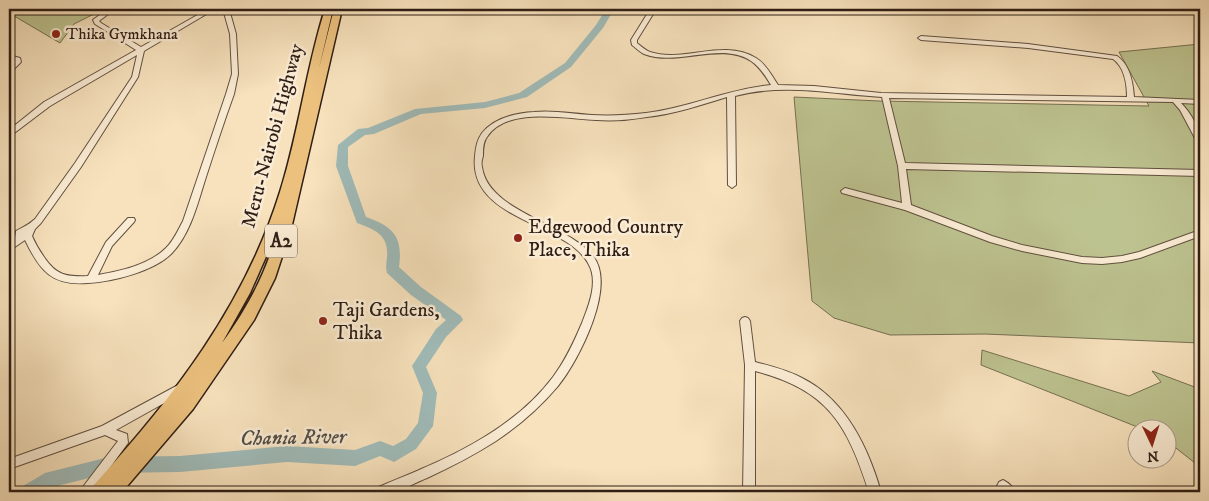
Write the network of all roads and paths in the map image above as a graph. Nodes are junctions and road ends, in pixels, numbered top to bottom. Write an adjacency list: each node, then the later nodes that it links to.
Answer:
1 (112, 9): 8 (street)
2 (212, 9): 8 (street)
3 (226, 9): 28 (street)
4 (329, 9): 31 (highway, Meru-Nairobi Highway / A2)
5 (338, 9): 33 (highway, Meru-Nairobi Highway / A2)
6 (652, 11): 11 (street)
7 (920, 38): 14 (street)
8 (141, 51): 17 (street); 26 (street)
9 (9, 57): 10 (street)
10 (9, 71)
11 (775, 86): 12 (street); 13 (street)
12 (731, 94): 21 (street); 39 (street)
13 (885, 95): 14 (street); 19 (street)
14 (1131, 99): 15 (street)
15 (1175, 100): 16 (street); 18 (street)
16 (1200, 102)
17 (9, 134)
18 (1200, 140)
19 (902, 166): 20 (street); 23 (street)
20 (1200, 173)
21 (732, 185)
22 (845, 191): 23 (street)
23 (907, 207): 25 (street)
24 (131, 220): 28 (street)
25 (1200, 233)
26 (22, 234): 27 (street); 28 (street)
27 (9, 248)
28 (91, 279)
29 (745, 321): 30 (street)
30 (750, 365): 40 (street); 41 (street)
31 (186, 386): 32 (street); 33 (highway, Meru-Nairobi Highway / A2)
32 (105, 430): 34 (street); 36 (street)
33 (150, 440): 35 (highway, Meru-Nairobi Highway / A2)
34 (9, 464)
35 (120, 476): 37 (highway, Meru-Nairobi Highway / A2); 38 (highway, Meru-Nairobi Highway / A2)
36 (85, 492)
37 (99, 492)
38 (112, 492)
39 (380, 492)
40 (749, 492)
41 (875, 492)

